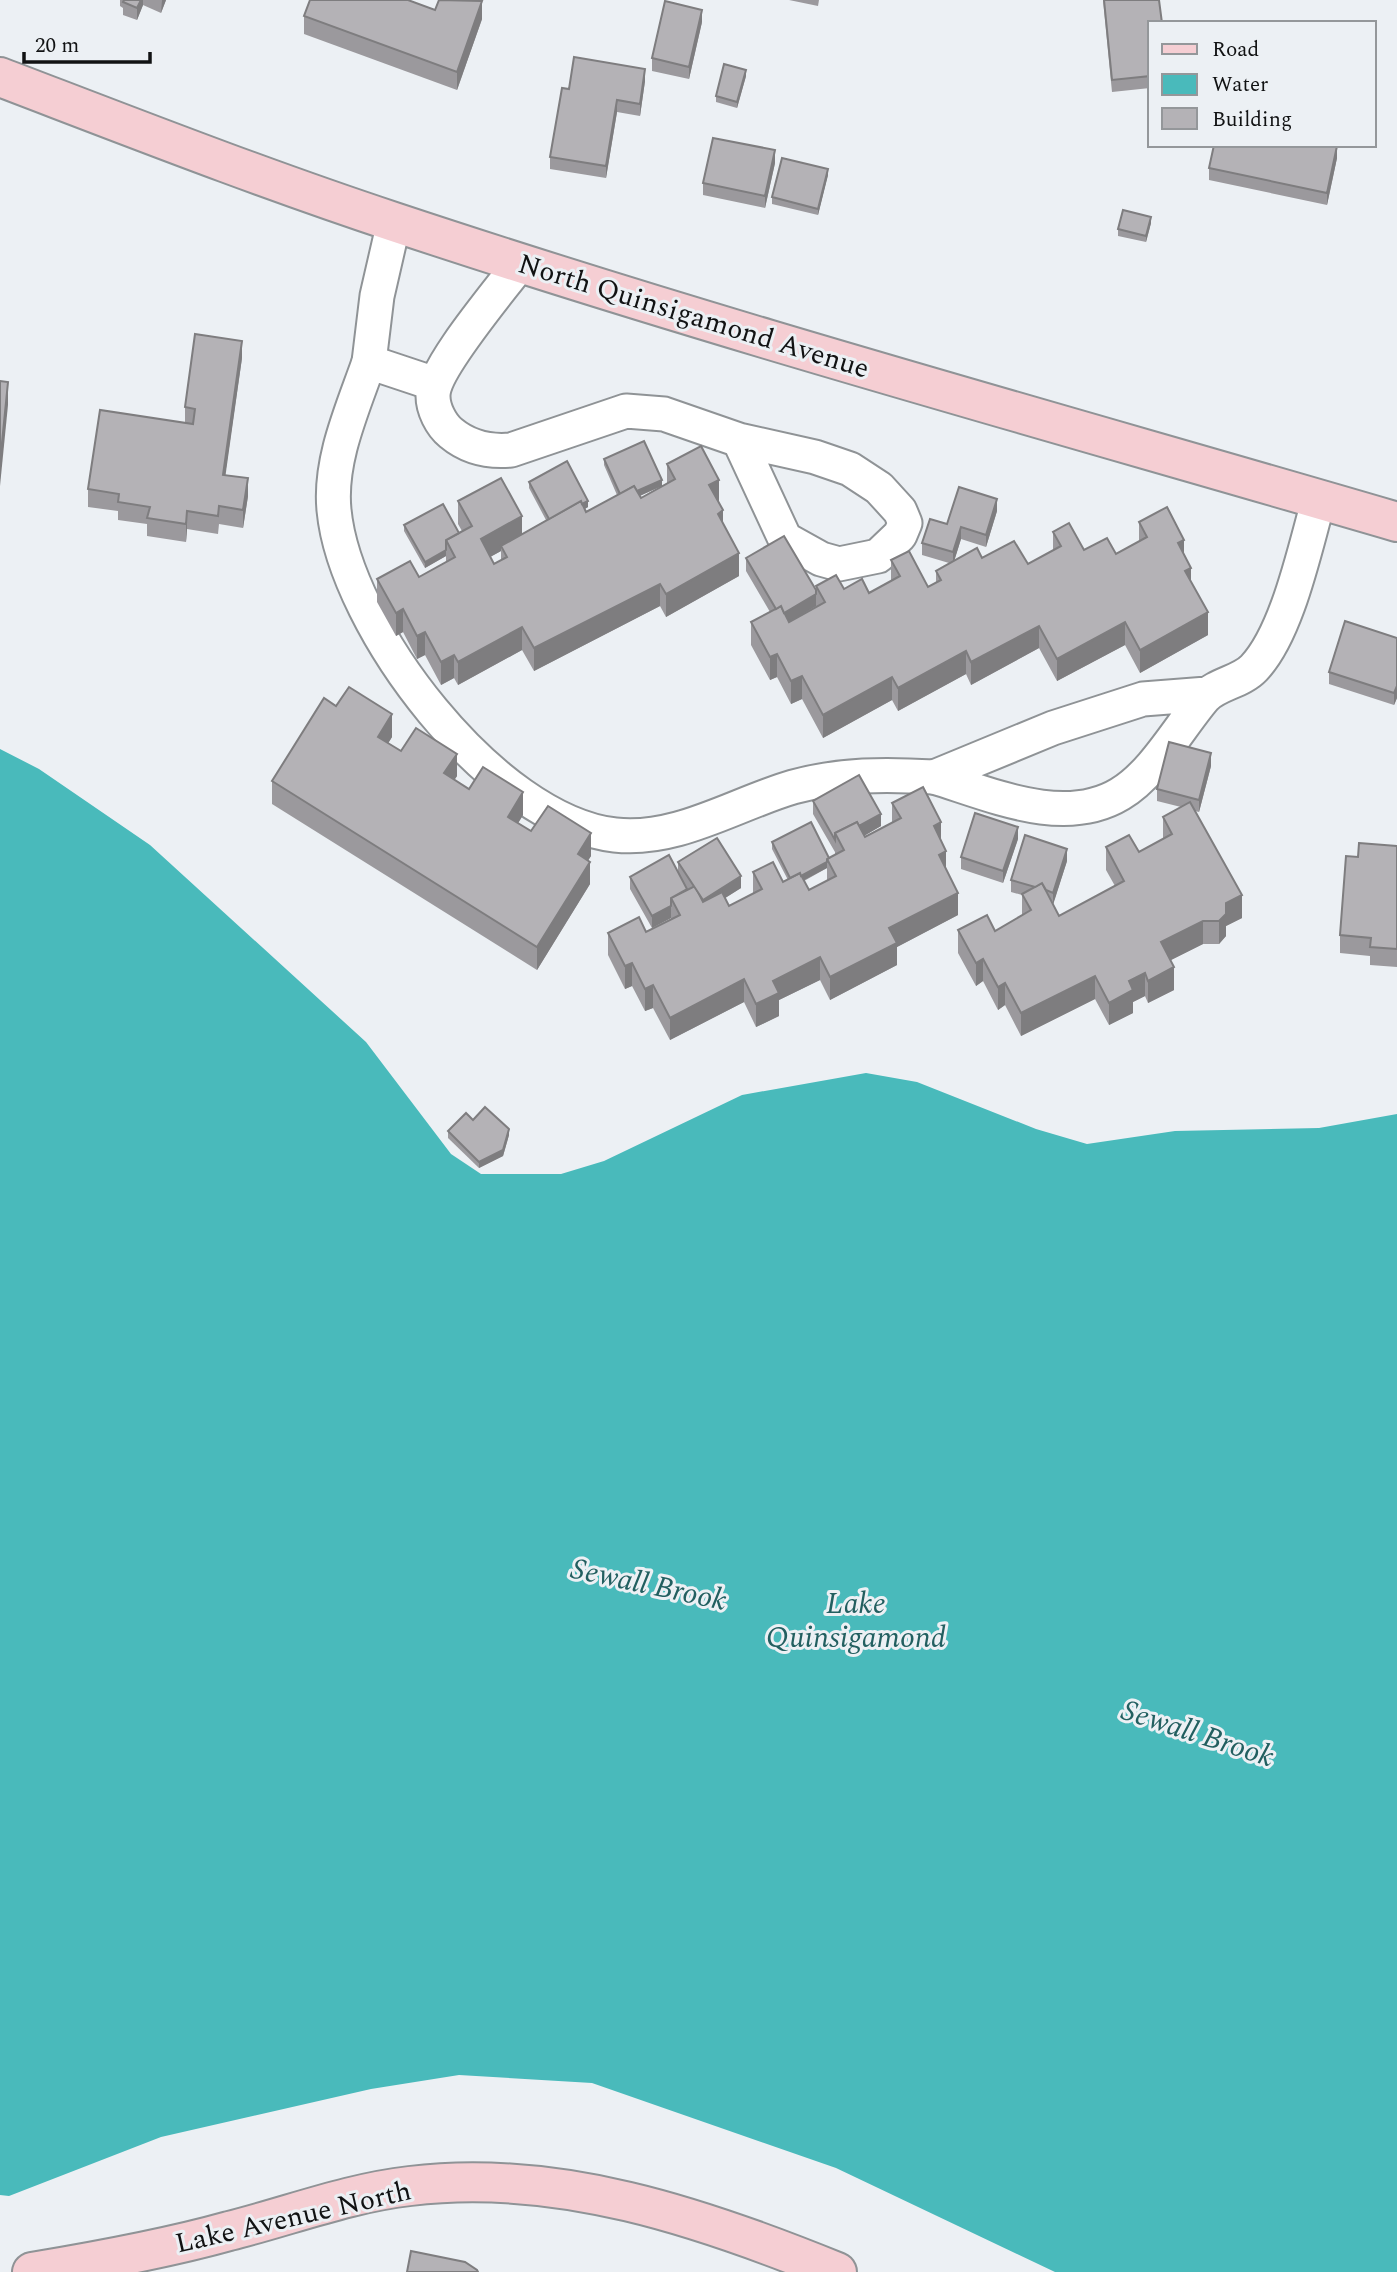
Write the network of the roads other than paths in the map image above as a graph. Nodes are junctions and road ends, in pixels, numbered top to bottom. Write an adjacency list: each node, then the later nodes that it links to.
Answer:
1 (0, 77): 2 (main road, North Quinsigamond Avenue)
2 (394, 222): 3 (main road, North Quinsigamond Avenue); 4 (street)
3 (521, 262): 5 (street); 7 (main road, North Quinsigamond Avenue)
4 (369, 362): 5 (street); 10 (street)
5 (435, 384): 6 (street)
6 (739, 440): 6 (street)
7 (1319, 499): 8 (main road, North Quinsigamond Avenue); 9 (street)
8 (1397, 522)
9 (1207, 694): 10 (street); 10 (street)
10 (934, 777)
11 (32, 2272): 12 (main road, Lake Avenue North)
12 (837, 2272)

